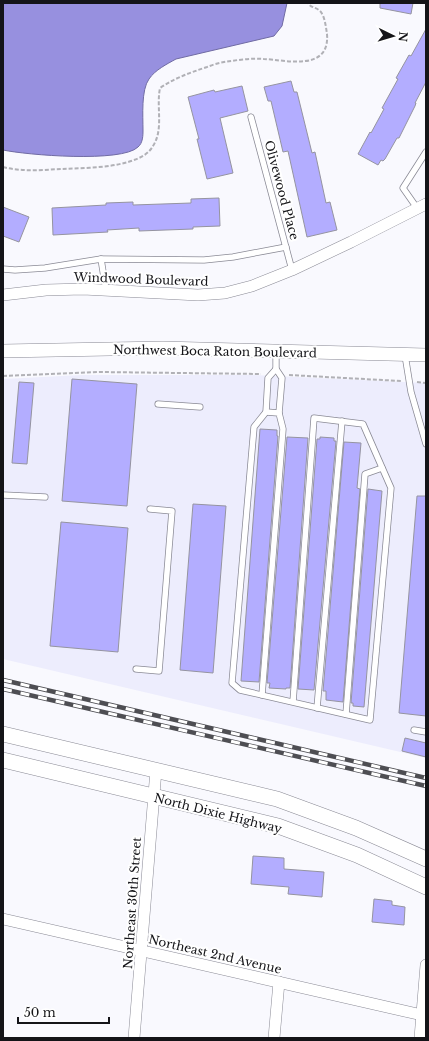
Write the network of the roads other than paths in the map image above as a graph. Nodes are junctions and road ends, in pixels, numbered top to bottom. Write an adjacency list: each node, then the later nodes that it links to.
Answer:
1 (251, 116): 4 (lane, Olivewood Place)
2 (426, 152): 3 (lane)
3 (422, 206): 7 (street, Windwood Boulevard)
4 (286, 247): 5 (lane); 7 (lane, Olivewood Place)
5 (101, 259): 6 (lane); 8 (lane)
6 (3, 269)
7 (292, 270): 8 (street, Windwood Boulevard)
8 (106, 290): 9 (street, Windwood Boulevard)
9 (3, 295)
10 (3, 351): 11 (street, Northwest Boca Raton Boulevard)
11 (276, 351): 12 (street, Northwest Boca Raton Boulevard); 14 (lane)
12 (405, 355): 13 (street, Northwest Boca Raton Boulevard); 20 (lane)
13 (426, 355)
14 (276, 369): 17 (lane); 18 (lane)
15 (158, 404): 16 (lane)
16 (200, 407)
17 (266, 412): 18 (lane); 26 (lane)
18 (280, 413): 26 (lane)
19 (342, 422): 21 (lane); 27 (lane); 28 (lane)
20 (426, 444)
21 (382, 468): 29 (lane); 29 (lane)
22 (3, 495): 23 (lane)
23 (45, 497)
24 (150, 509): 25 (lane)
25 (136, 669)
26 (262, 695): 27 (lane)
27 (293, 702): 28 (lane)
28 (317, 708): 29 (lane)
29 (346, 714)
30 (414, 730): 31 (lane)
31 (426, 732)
32 (3, 734): 34 (main road)
33 (3, 760): 35 (main road, North Dixie Highway)
34 (156, 770): 35 (street, Northeast 30th Street); 36 (main road)
35 (153, 796): 37 (main road, North Dixie Highway); 39 (street, Northeast 30th Street)
36 (426, 860)
37 (426, 886)
38 (3, 918): 39 (street, Northeast 2nd Avenue)
39 (141, 950): 41 (street, Northeast 2nd Avenue); 43 (street, Northeast 30th Street)
40 (426, 966): 42 (street)
41 (279, 982): 42 (street, Northeast 2nd Avenue); 44 (street)
42 (424, 1015): 45 (street)
43 (134, 1038)
44 (274, 1038)
45 (420, 1038)

